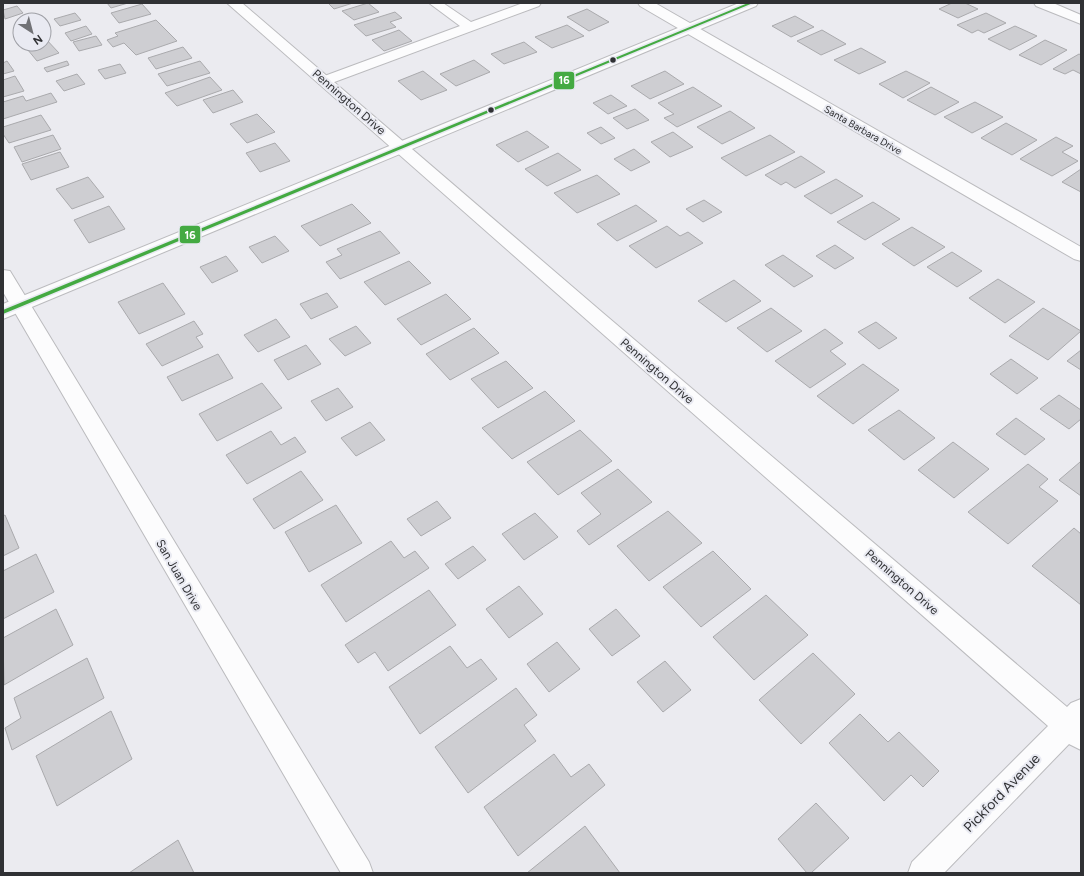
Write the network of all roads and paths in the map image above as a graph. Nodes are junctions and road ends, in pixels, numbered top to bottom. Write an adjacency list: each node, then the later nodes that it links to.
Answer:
1 (234, 3): 10 (street, Pennington Drive)
2 (435, 3): 8 (lane)
3 (535, 3): 8 (lane)
4 (645, 3): 9 (street, Santa Barbara Drive)
5 (752, 3): 9 (street)
6 (1041, 3): 7 (street)
7 (1081, 20)
8 (470, 27): 10 (lane)
9 (689, 29): 11 (street); 12 (street, Santa Barbara Drive)
10 (324, 81): 11 (street, Pennington Drive)
11 (401, 147): 14 (street); 15 (street, Pennington Drive)
12 (1081, 255)
13 (3, 276): 14 (street, San Juan Drive)
14 (12, 308): 16 (street, San Juan Drive)
15 (1077, 724): 17 (street, Pickford Avenue)
16 (358, 873)
17 (923, 873)

